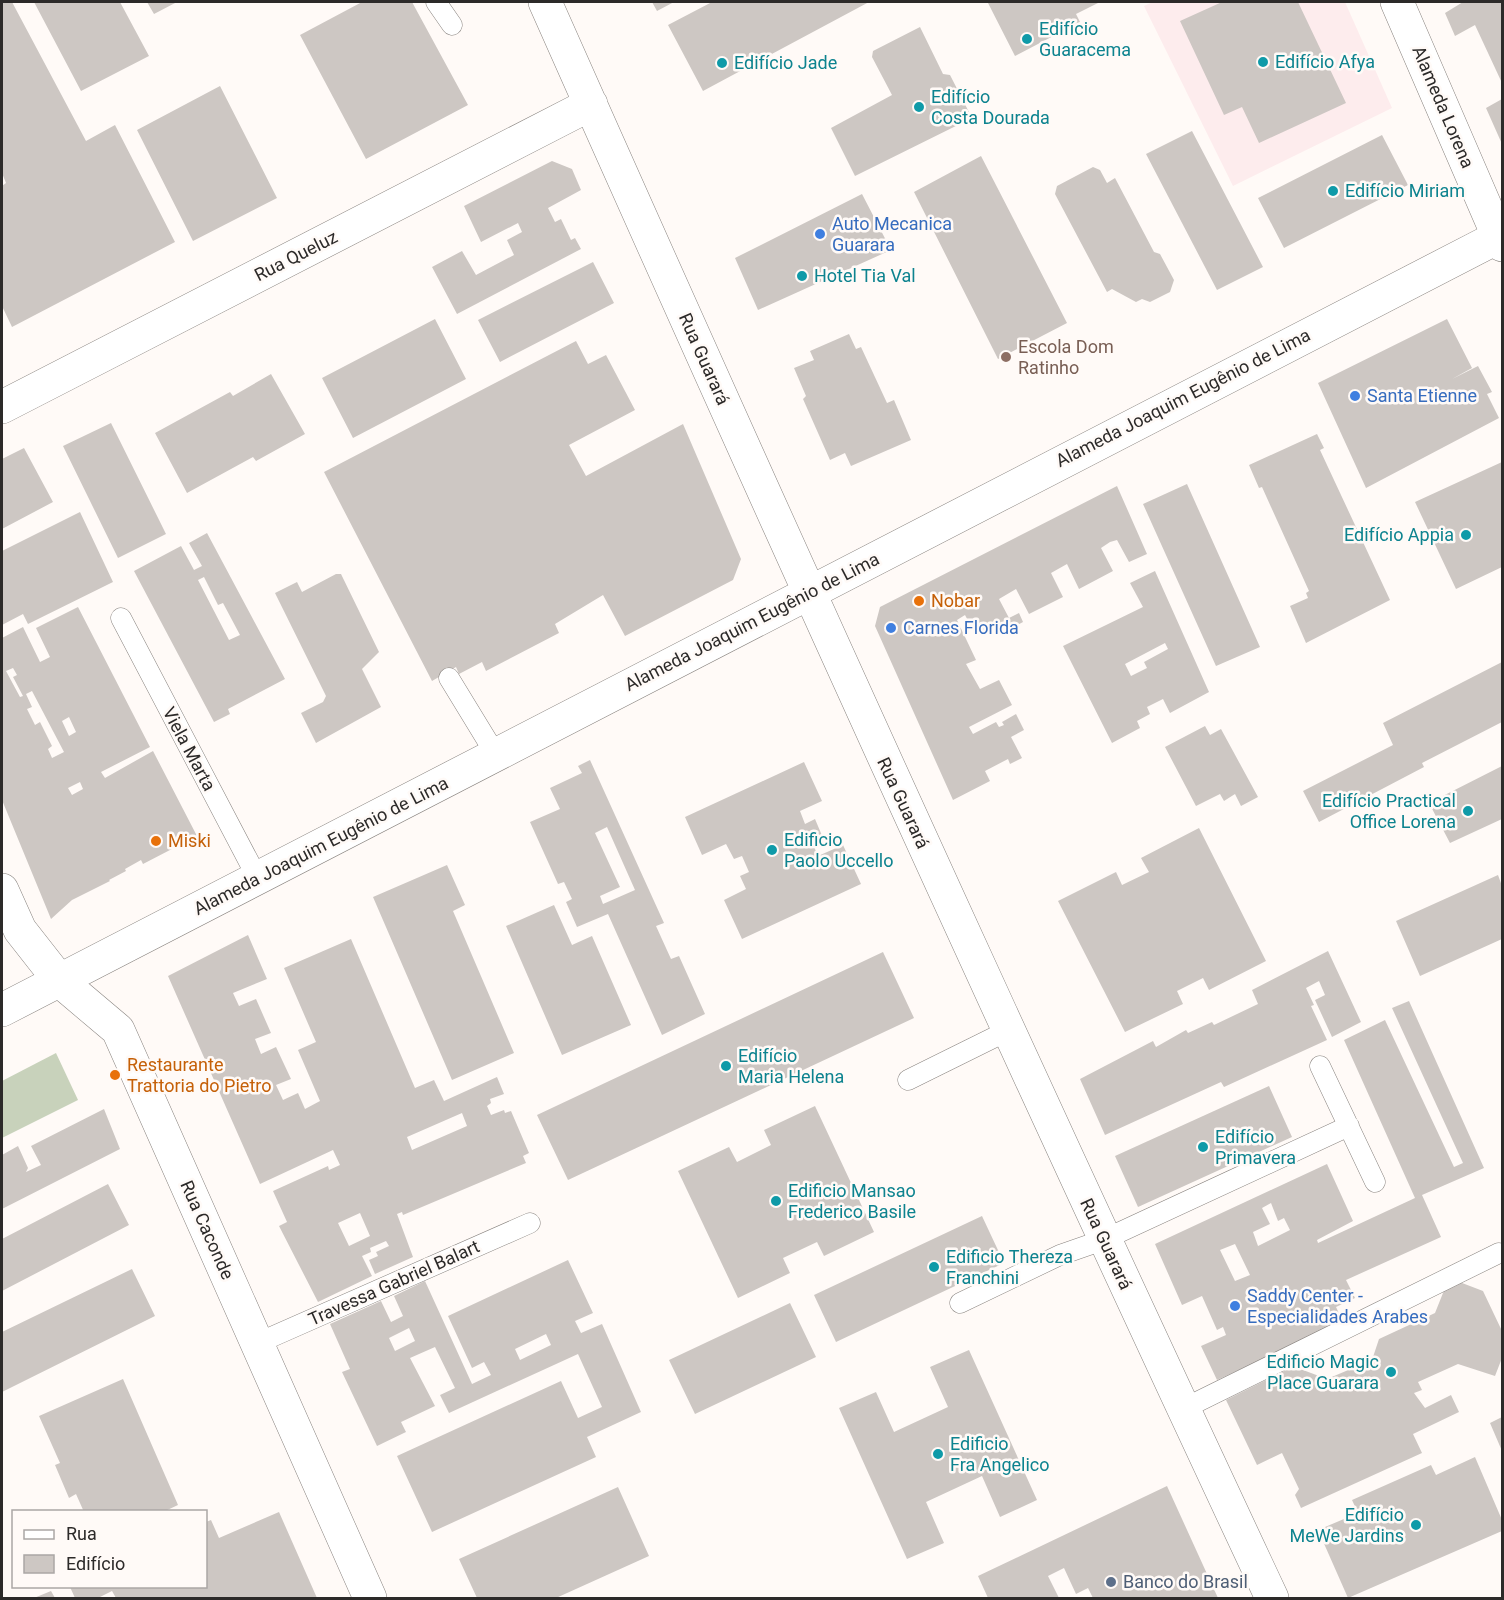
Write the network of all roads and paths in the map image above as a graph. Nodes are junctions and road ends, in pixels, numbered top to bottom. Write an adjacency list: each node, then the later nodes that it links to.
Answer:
1 (436, 2): 4 (lane)
2 (545, 2): 5 (street, Rua Guarará)
3 (1397, 2): 6 (street, Alameda Lorena)
4 (452, 25)
5 (591, 105): 7 (street, Rua Queluz); 8 (street, Rua Guarará)
6 (1501, 239): 8 (street, Alameda Joaquim Eugênio de Lima)
7 (2, 407)
8 (808, 593): 11 (street, Alameda Joaquim Eugênio de Lima); 16 (street, Rua Guarará)
9 (121, 618): 12 (lane, Viela Marta)
10 (450, 678): 11 (lane)
11 (496, 755): 12 (street, Alameda Joaquim Eugênio de Lima)
12 (258, 879): 14 (street, Alameda Joaquim Eugênio de Lima)
13 (2, 890): 14 (street, Rua Caconde)
14 (60, 981): 15 (street, Alameda Joaquim Eugênio de Lima); 25 (street, Rua Caconde)
15 (2, 1010)
16 (1008, 1031): 18 (lane); 22 (street, Rua Guarará)
17 (1320, 1066): 19 (lane)
18 (908, 1080)
19 (1349, 1126): 20 (lane); 22 (lane)
20 (1375, 1182)
21 (530, 1223): 25 (lane, Travessa Gabriel Balart)
22 (1103, 1240): 24 (lane); 26 (street, Rua Guarará)
23 (1498, 1253): 26 (lane)
24 (960, 1303)
25 (258, 1343): 27 (street, Rua Caconde)
26 (1183, 1409): 28 (street, Rua Guarará)
27 (370, 1599)
28 (1272, 1599)

